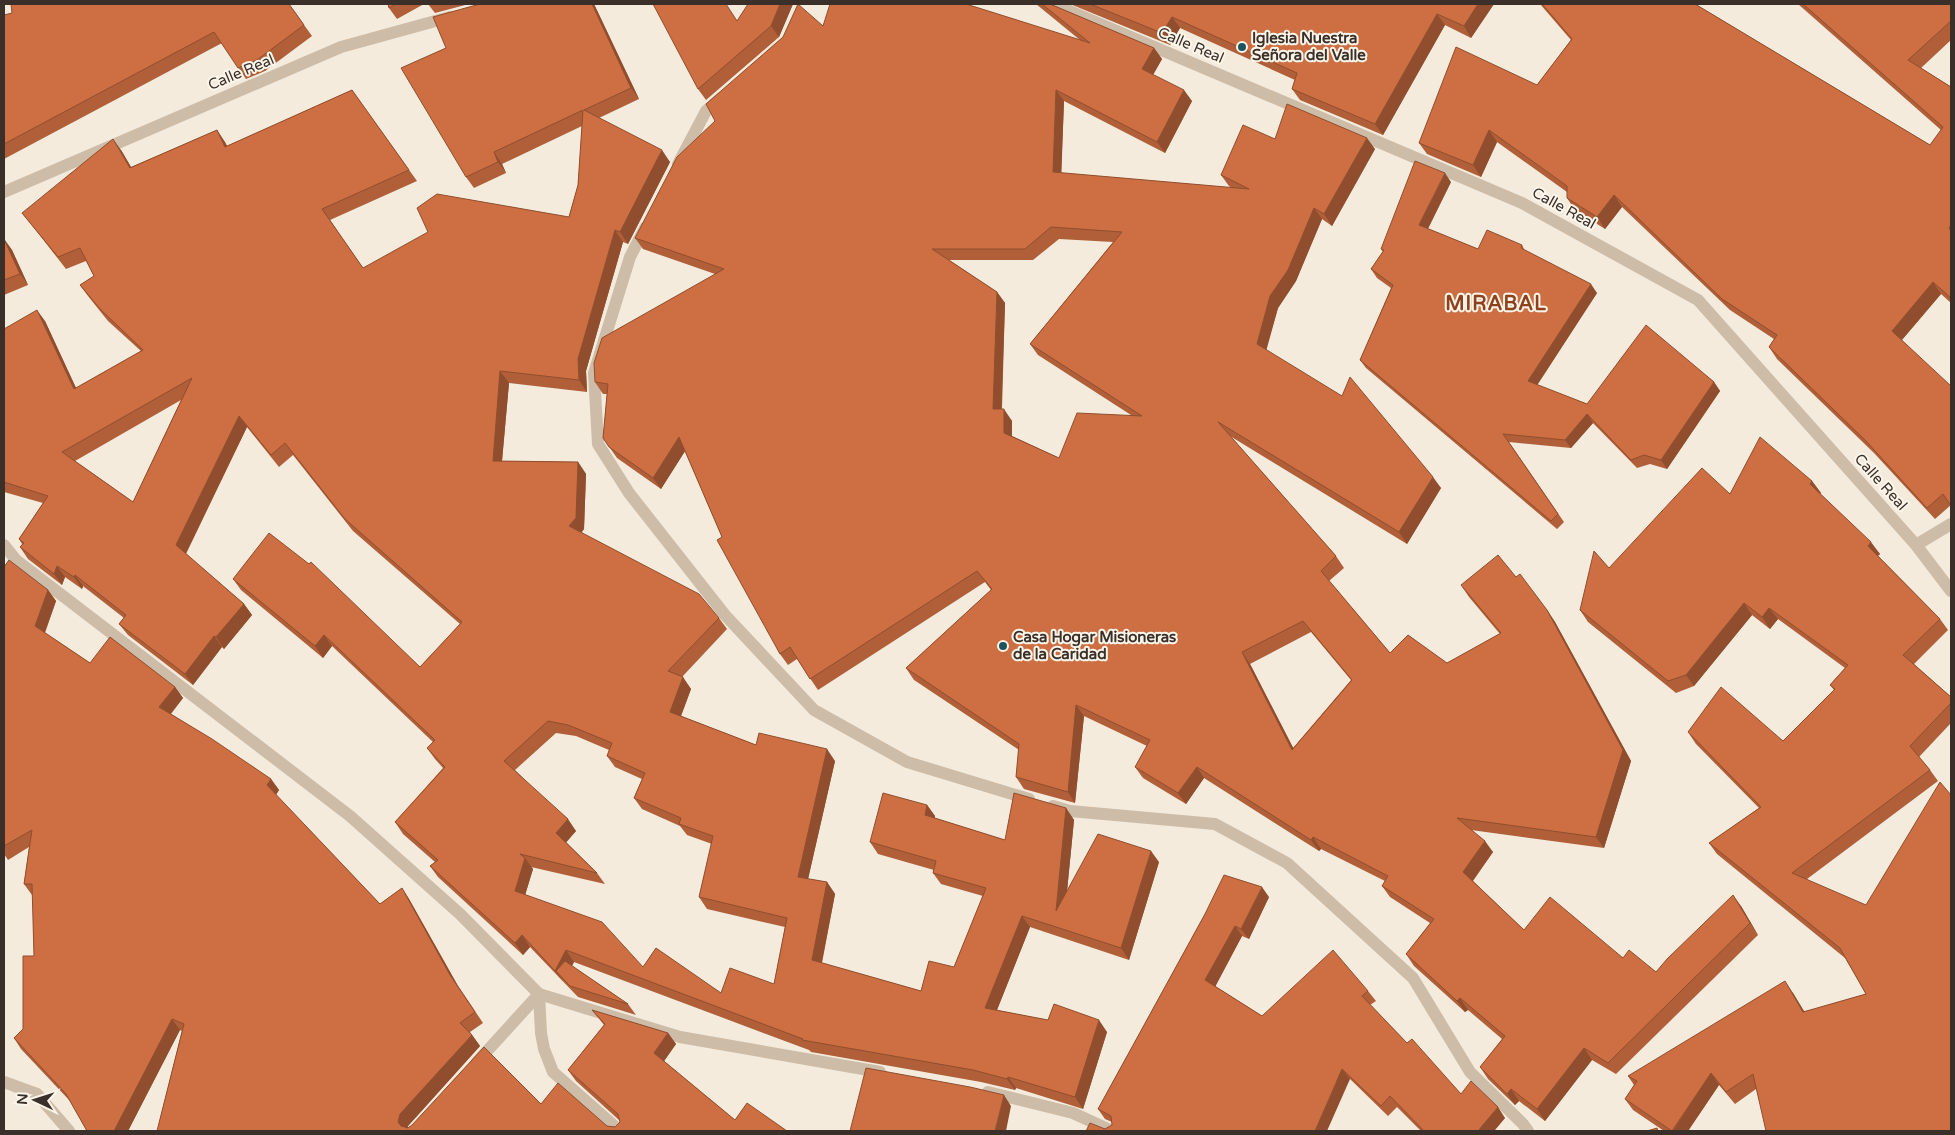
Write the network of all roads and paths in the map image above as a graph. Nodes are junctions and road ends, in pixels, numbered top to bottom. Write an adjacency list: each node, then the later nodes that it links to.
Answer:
1 (1053, 4): 9 (street, Calle Real)
2 (462, 14): 5 (street, Calle Real)
3 (728, 92): 4 (street)
4 (675, 171)
5 (4, 192)
6 (652, 214): 19 (street)
7 (1951, 524): 9 (street)
8 (4, 545): 11 (street)
9 (1916, 545): 10 (street, Calle Real)
10 (1951, 591)
11 (540, 994): 12 (street); 13 (street); 17 (street)
12 (467, 1073)
13 (893, 1075)
14 (4, 1082): 16 (street)
15 (980, 1090): 18 (street)
16 (69, 1131)
17 (620, 1131)
18 (1112, 1131)
19 (1528, 1131)

